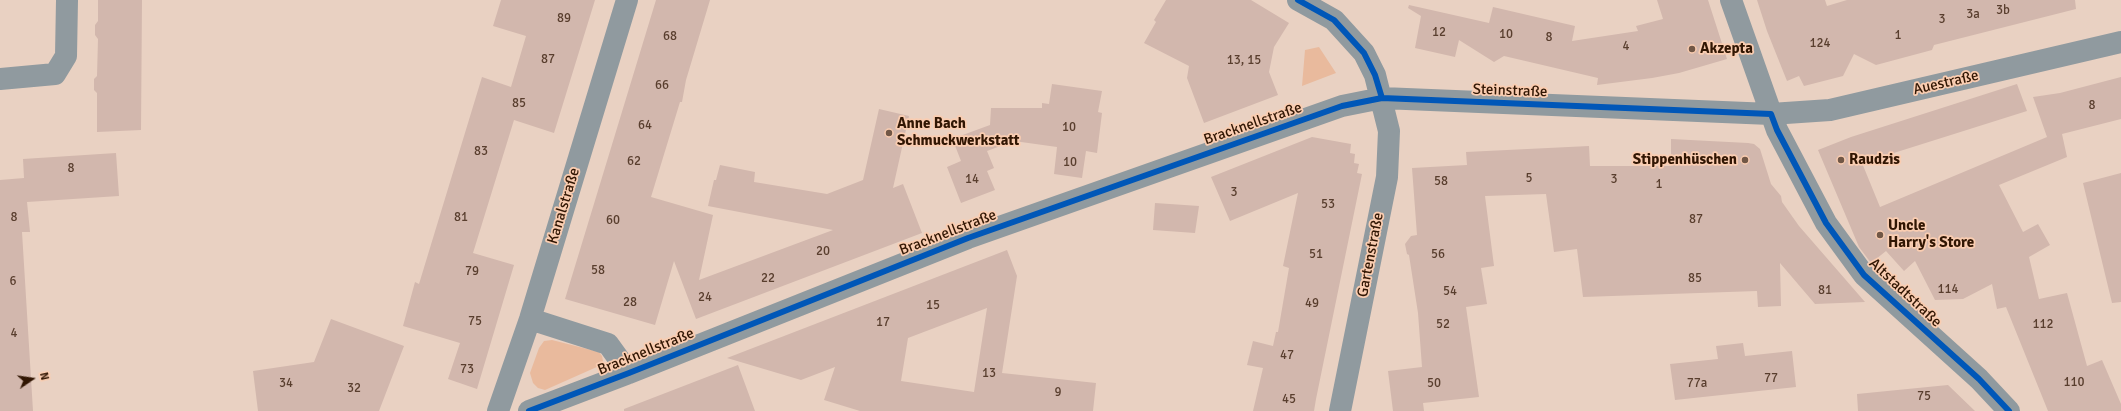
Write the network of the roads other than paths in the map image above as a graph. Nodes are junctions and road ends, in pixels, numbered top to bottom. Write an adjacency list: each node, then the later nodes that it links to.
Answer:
1 (67, 0): 6 (street)
2 (626, 0): 9 (street, Kanalstraße)
3 (1298, 0): 7 (street)
4 (1731, 0): 8 (street, Altstadtstraße)
5 (2121, 42): 8 (street, Auestraße)
6 (4, 79)
7 (1382, 98): 8 (street, Steinstraße); 10 (street, Bracknellstraße); 13 (street, Gartenstraße)
8 (1771, 114): 14 (street, Altstadtstraße)
9 (530, 319): 10 (street, Bracknellstraße); 11 (street, Kanalstraße)
10 (630, 374): 12 (street, Bracknellstraße)
11 (498, 411)
12 (529, 411)
13 (1340, 411)
14 (2009, 411)

